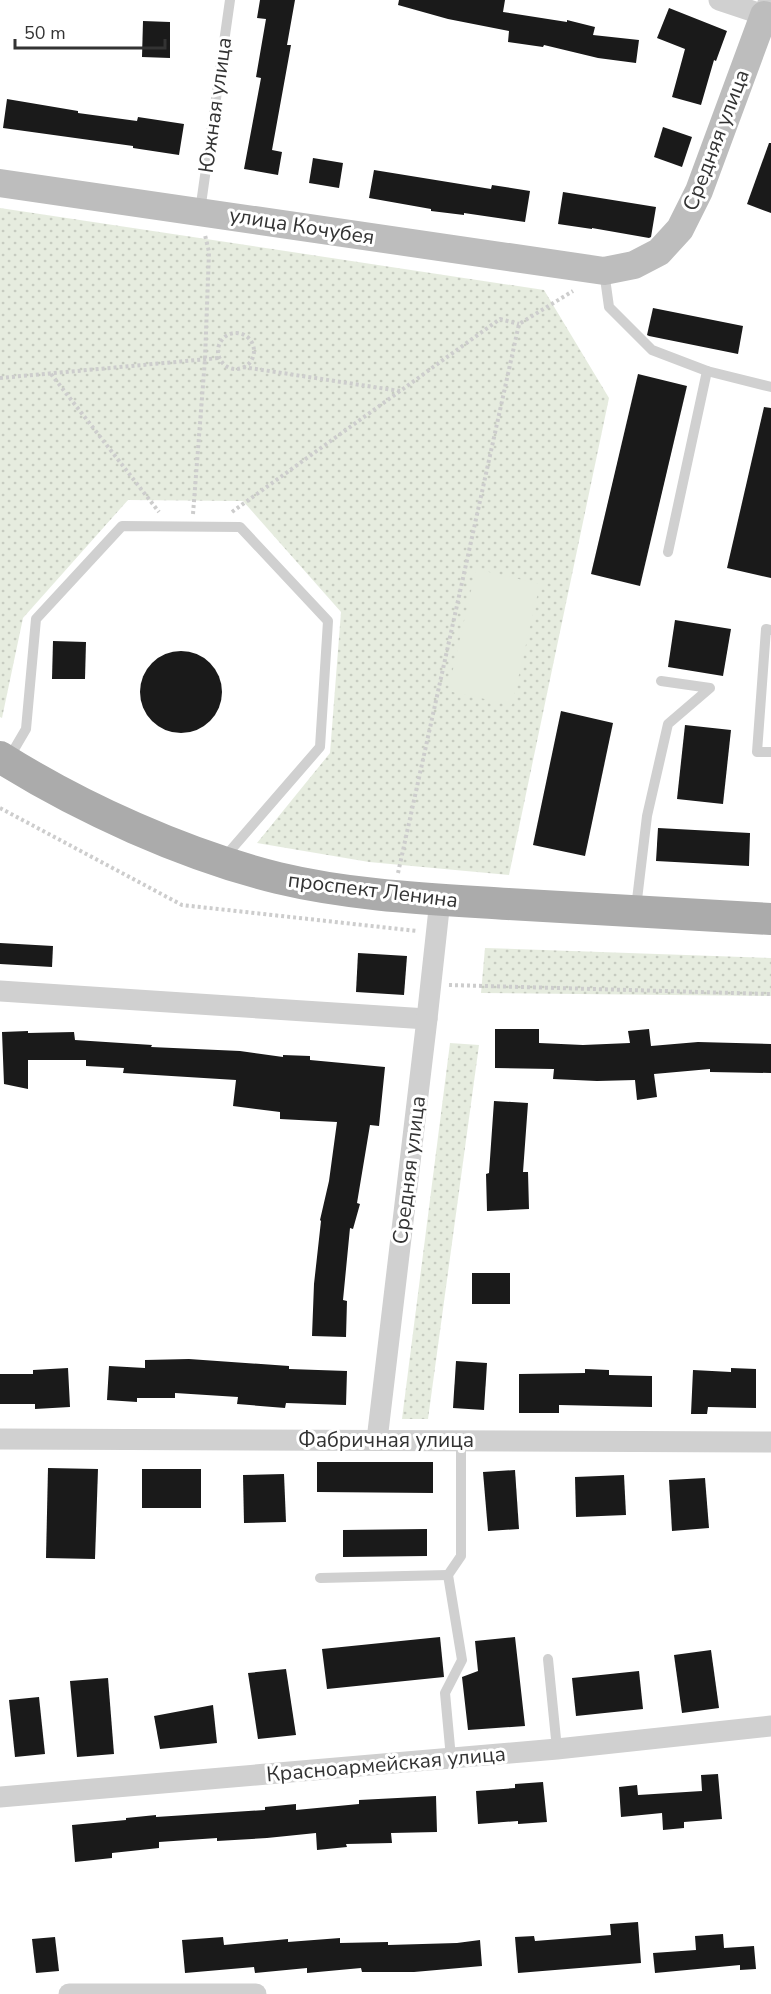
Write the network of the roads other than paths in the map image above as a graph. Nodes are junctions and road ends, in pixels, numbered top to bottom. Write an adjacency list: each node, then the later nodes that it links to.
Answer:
1 (230, 0): 5 (lane, Южная улица)
2 (718, 0): 3 (street)
3 (768, 10): 6 (street, Средняя улица)
4 (0, 183): 5 (street, улица Кочубея)
5 (200, 211): 6 (street, улица Кочубея)
6 (604, 271): 7 (lane)
7 (707, 371): 8 (lane); 9 (lane)
8 (771, 387)
9 (668, 552)
10 (771, 630): 12 (lane)
11 (661, 681): 16 (lane)
12 (771, 752)
13 (3, 759): 14 (main road, проспект Ленина); 14 (lane)
14 (221, 862): 15 (main road, проспект Ленина)
15 (440, 900): 16 (main road, проспект Ленина); 19 (street, Средняя улица)
16 (636, 911): 17 (main road, проспект Ленина)
17 (771, 919)
18 (0, 991): 19 (street)
19 (427, 1019): 21 (street, Средняя улица)
20 (0, 1439): 21 (street, Фабричная улица)
21 (377, 1440): 22 (street, Фабричная улица)
22 (461, 1440): 23 (street, Фабричная улица); 24 (lane)
23 (771, 1442)
24 (448, 1575): 25 (lane); 29 (lane)
25 (320, 1578)
26 (548, 1659): 28 (lane)
27 (771, 1726): 28 (street, Красноармейская улица)
28 (557, 1749): 29 (street, Красноармейская улица)
29 (451, 1758): 30 (street, Красноармейская улица)
30 (0, 1797)
31 (69, 1994): 32 (street)
32 (96, 1994): 33 (street)
33 (256, 1994)

